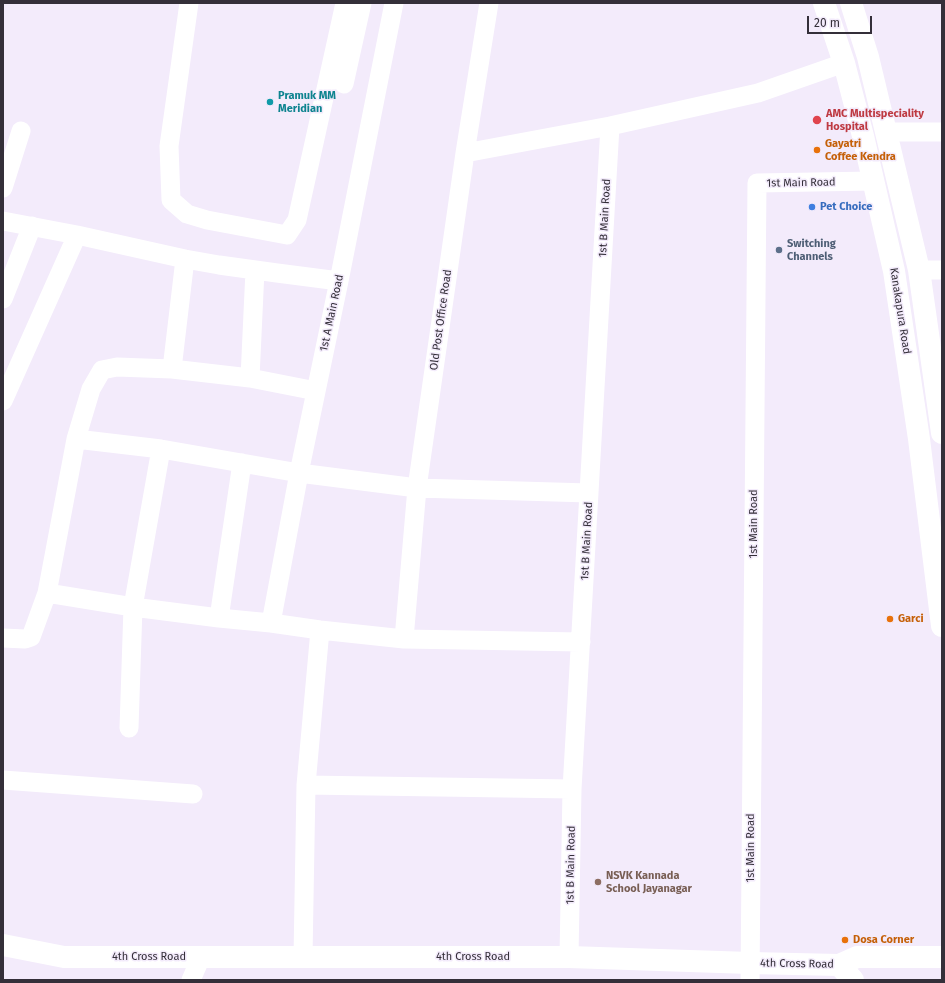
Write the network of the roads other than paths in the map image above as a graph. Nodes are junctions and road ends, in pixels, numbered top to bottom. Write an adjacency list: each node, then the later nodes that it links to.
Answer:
1 (188, 3): 2 (street)
2 (345, 3)
3 (362, 3): 9 (street)
4 (394, 3): 24 (street, 1st A Main Road)
5 (489, 3): 14 (street, Old Post Office Road)
6 (824, 3): 8 (main road, Kanakapura Road)
7 (851, 3): 12 (main road)
8 (844, 63): 10 (street); 15 (main road, Kanakapura Road)
9 (344, 84)
10 (610, 126): 14 (street); 37 (street, 1st B Main Road)
11 (21, 131): 16 (street)
12 (887, 132): 13 (street); 22 (main road)
13 (942, 132)
14 (465, 153): 36 (street, Old Post Office Road)
15 (873, 181): 42 (main road, Kanakapura Road); 57 (street, 1st Main Road)
16 (3, 188)
17 (3, 220): 18 (street)
18 (32, 226): 19 (street); 25 (street)
19 (77, 235): 20 (street); 27 (street)
20 (185, 259): 21 (street); 26 (street)
21 (255, 270): 24 (street); 28 (street)
22 (919, 270): 23 (street); 31 (main road)
23 (942, 270)
24 (339, 281): 29 (street, 1st A Main Road)
25 (3, 299)
26 (172, 369): 28 (street); 32 (street)
27 (8, 376): 30 (street)
28 (250, 378): 29 (street)
29 (316, 391): 35 (street, 1st A Main Road)
30 (3, 401)
31 (942, 433)
32 (76, 439): 33 (street); 38 (street)
33 (161, 449): 34 (street); 39 (street)
34 (242, 463): 35 (street); 40 (street)
35 (299, 473): 36 (street); 41 (street, 1st A Main Road)
36 (417, 488): 37 (street); 45 (street, Old Post Office Road)
37 (589, 494): 46 (street, 1st B Main Road)
38 (47, 593): 39 (street); 44 (street)
39 (133, 607): 40 (street); 47 (street)
40 (219, 618): 41 (street)
41 (271, 623): 43 (street)
42 (942, 626)
43 (320, 630): 45 (street); 49 (street)
44 (3, 638)
45 (404, 639): 46 (street)
46 (581, 642): 50 (street, 1st B Main Road)
47 (129, 728)
48 (3, 780): 51 (street)
49 (306, 785): 50 (street); 55 (street)
50 (572, 788): 56 (street, 1st B Main Road)
51 (193, 794)
52 (3, 946): 54 (main road, 4th Cross Road)
53 (942, 956): 58 (main road, 4th Cross Road)
54 (201, 957): 55 (main road, 4th Cross Road); 59 (street)
55 (303, 957): 56 (main road, 4th Cross Road)
56 (569, 957): 57 (main road, 4th Cross Road)
57 (750, 972): 58 (main road, 4th Cross Road)
58 (846, 972)
59 (191, 980)

